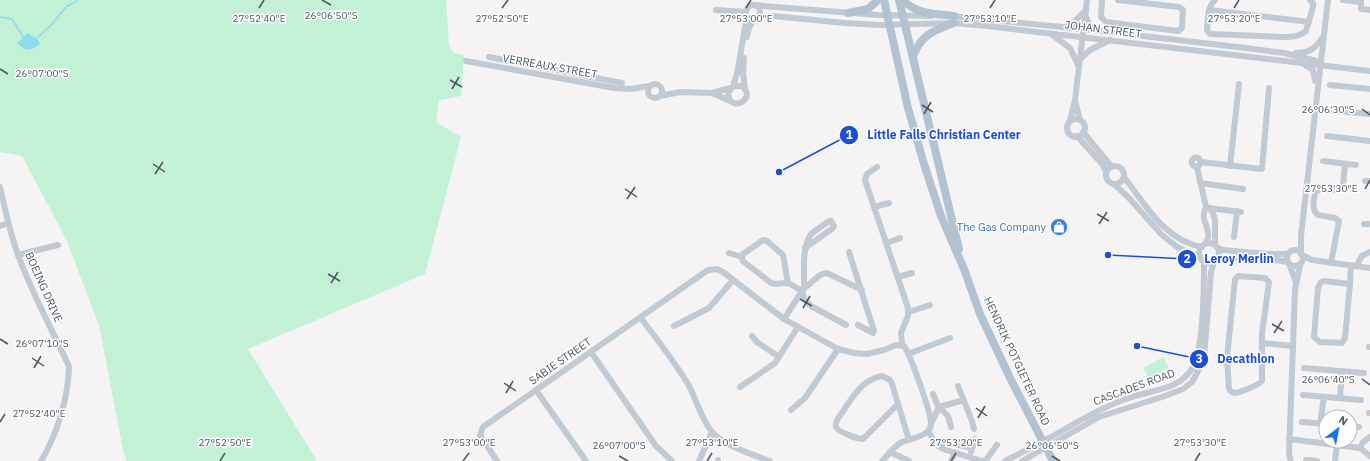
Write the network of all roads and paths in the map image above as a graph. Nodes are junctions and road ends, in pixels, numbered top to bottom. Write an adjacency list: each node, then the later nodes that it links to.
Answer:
1 (745, 0): 19 (street)
2 (878, 0): 21 (main road)
3 (884, 0): 22 (main road, HENDRIK POTGIETER ROAD)
4 (899, 0): 23 (main road, HENDRIK POTGIETER ROAD)
5 (903, 0): 26 (main road)
6 (1087, 0): 20 (street)
7 (1102, 0): 8 (street)
8 (1118, 0)
9 (1215, 0): 17 (street)
10 (1310, 0): 27 (street)
11 (1327, 0): 35 (street); 42 (street)
12 (1343, 0): 13 (street)
13 (1361, 1): 18 (street)
14 (753, 3): 15 (street, JOHAN STREET); 19 (street); 24 (street)
15 (801, 9): 21 (street, JOHAN STREET); 25 (street)
16 (716, 10): 19 (street)
17 (1209, 10): 27 (street); 27 (street)
18 (1370, 10)
19 (746, 12): 24 (street); 51 (street)
20 (1085, 12): 30 (street); 31 (street); 32 (street)
21 (848, 13): 22 (street, JOHAN STREET)
22 (887, 15): 23 (street, JOHAN STREET); 28 (main road, HENDRIK POTGIETER ROAD)
23 (903, 16): 26 (street, JOHAN STREET); 29 (main road, HENDRIK POTGIETER ROAD)
24 (755, 18): 25 (street, JOHAN STREET); 55 (street)
25 (800, 18): 28 (street, JOHAN STREET)
26 (954, 20): 29 (street, JOHAN STREET); 30 (street, JOHAN STREET); 33 (street, JOHAN STREET); 38 (main road)
27 (1309, 22)
28 (889, 25): 29 (street, JOHAN STREET); 112 (main road, HENDRIK POTGIETER ROAD)
29 (905, 25): 38 (main road, HENDRIK POTGIETER ROAD)
30 (1066, 27): 31 (street, JOHAN STREET)
31 (1083, 29): 32 (street, JOHAN STREET); 34 (street)
32 (1095, 30): 37 (street, JOHAN STREET)
33 (1050, 33): 34 (street, JOHAN STREET); 43 (street)
34 (1082, 37): 36 (street, JOHAN STREET); 43 (street)
35 (1322, 37): 37 (street, JOHAN STREET); 42 (street)
36 (1110, 40): 41 (street, JOHAN STREET); 43 (street)
37 (1284, 53): 42 (street, JOHAN STREET)
38 (913, 56): 112 (main road, HENDRIK POTGIETER ROAD)
39 (489, 57): 46 (street)
40 (466, 61): 53 (street, VERREAUX STREET)
41 (1297, 62): 42 (street, JOHAN STREET); 45 (street, JOHAN STREET)
42 (1320, 63): 44 (street); 45 (street); 67 (street)
43 (1079, 64): 60 (street)
44 (1370, 70)
45 (1316, 82): 67 (street)
46 (622, 83)
47 (1239, 84): 74 (street)
48 (1330, 85): 54 (street)
49 (649, 86): 50 (street); 53 (street, VERREAUX STREET); 58 (street)
50 (661, 86): 56 (street); 59 (street)
51 (731, 87): 55 (street); 57 (street); 61 (street)
52 (1269, 88): 74 (street)
53 (631, 89): 58 (street, VERREAUX STREET)
54 (1370, 89)
55 (746, 90): 61 (street)
56 (680, 92): 57 (street); 59 (street)
57 (712, 93): 61 (street)
58 (649, 95): 59 (street)
59 (660, 96)
60 (1075, 100): 64 (street); 65 (street)
61 (730, 101)
62 (1328, 110): 63 (street)
63 (1370, 114)
64 (1080, 120): 65 (street); 66 (street)
65 (1070, 121): 68 (street)
66 (1083, 132): 68 (street); 76 (street)
67 (1312, 132): 88 (street)
68 (1077, 136): 77 (street)
69 (1327, 136): 70 (street)
70 (1370, 141)
71 (1323, 161): 72 (street)
72 (1345, 164): 73 (street); 108 (street)
73 (1356, 165)
74 (1230, 166): 79 (street)
75 (877, 167): 84 (street)
76 (1112, 167): 77 (street); 78 (street)
77 (1106, 172): 80 (street)
78 (1124, 177): 80 (street); 93 (street)
79 (1200, 183): 82 (street); 85 (street)
80 (1114, 184): 104 (street)
81 (0, 187): 86 (street, BOEING DRIVE)
82 (1243, 189)
83 (889, 203): 84 (street)
84 (874, 207): 91 (street)
85 (1206, 207): 89 (street); 93 (street); 94 (street)
86 (8, 223): 87 (street); 102 (street, BOEING DRIVE)
87 (0, 226)
88 (1301, 236): 96 (street); 101 (street)
89 (1234, 237)
90 (900, 238): 91 (street)
91 (887, 243): 114 (street)
92 (58, 245): 102 (street)
93 (1204, 245): 94 (street); 104 (street)
94 (1216, 246): 100 (street); 106 (street)
95 (806, 248): 95 (street); 119 (street)
96 (1294, 250): 100 (street); 101 (street)
97 (849, 252): 120 (street)
98 (1370, 252): 110 (street)
99 (729, 253): 103 (street)
100 (1288, 254): 107 (street)
101 (1301, 254): 105 (street); 109 (street)
102 (18, 255): 177 (street, BOEING DRIVE)
103 (742, 257): 116 (street); 116 (street)
104 (1202, 260): 106 (street); 167 (street, CASCADES ROAD)
105 (1312, 260): 108 (street); 109 (street)
106 (1216, 261): 107 (street); 167 (street, CASCADES ROAD)
107 (1288, 263): 109 (street); 117 (street)
108 (1331, 263): 110 (street)
109 (1300, 264): 117 (street)
110 (1354, 266): 111 (street); 118 (street)
111 (1370, 268)
112 (964, 269): 167 (main road, HENDRIK POTGIETER ROAD)
113 (912, 273): 114 (street)
114 (898, 277): 122 (street)
115 (733, 280): 123 (street, SABIE STREET); 124 (street, SABIE STREET); 127 (street)
116 (788, 283): 119 (street)
117 (1296, 284): 133 (street)
118 (1350, 284): 118 (street)
119 (803, 290): 120 (street); 124 (street); 125 (street)
120 (862, 290): 126 (street)
121 (930, 305): 122 (street)
122 (909, 312): 132 (street)
123 (640, 317): 135 (street, SABIE STREET); 160 (street)
124 (784, 319): 128 (street, SABIE STREET)
125 (846, 325)
126 (858, 325)
127 (674, 326)
128 (798, 327): 134 (street, SABIE STREET); 137 (street)
129 (752, 336): 137 (street)
130 (950, 338): 136 (street)
131 (1262, 343): 131 (street); 133 (street)
132 (899, 345): 134 (street, SABIE STREET); 136 (street)
133 (1293, 346): 163 (street)
134 (838, 349): 153 (street)
135 (591, 352): 143 (street, SABIE STREET); 180 (street)
136 (908, 354): 155 (street)
137 (779, 357): 142 (street)
138 (1304, 368): 139 (street)
139 (1342, 371): 140 (street); 147 (street)
140 (1364, 373)
141 (958, 386): 148 (street)
142 (740, 387)
143 (536, 390): 178 (street, SABIE STREET); 179 (street)
144 (933, 394): 151 (street)
145 (1303, 395): 146 (street)
146 (1324, 397): 147 (street); 152 (street)
147 (1340, 398): 149 (street)
148 (964, 400): 151 (street); 158 (street)
149 (1360, 400)
150 (898, 404): 150 (street); 164 (street)
151 (940, 407): 155 (street); 157 (street)
152 (1324, 409)
153 (791, 410)
154 (1302, 422): 156 (street)
155 (931, 424): 159 (street)
156 (1318, 424)
157 (951, 427)
158 (974, 429)
159 (928, 431): 164 (street); 168 (street)
160 (712, 432): 181 (street); 182 (street)
161 (1370, 437): 170 (street)
162 (975, 439): 169 (street)
163 (1289, 439): 165 (street); 189 (street)
164 (909, 440): 172 (street)
165 (1318, 441)
166 (997, 445): 175 (street)
167 (1045, 445): 186 (street, CASCADES ROAD); 187 (street, CASCADES ROAD); 188 (main road, HENDRIK POTGIETER ROAD)
168 (938, 446): 169 (street); 173 (street)
169 (972, 448): 175 (street)
170 (1360, 448): 174 (street)
171 (1336, 449): 191 (street)
172 (890, 452): 183 (street); 184 (street)
173 (955, 453): 175 (street); 185 (street)
174 (1370, 456)
175 (969, 457)
176 (1306, 460): 190 (street)
177 (41, 461)
178 (497, 461)
179 (586, 461)
180 (672, 461)
181 (699, 461)
182 (770, 461)
183 (882, 461)
184 (909, 461)
185 (952, 461)
186 (1005, 461)
187 (1022, 461)
188 (1053, 461)
189 (1291, 461)
190 (1317, 461)
191 (1335, 461)

